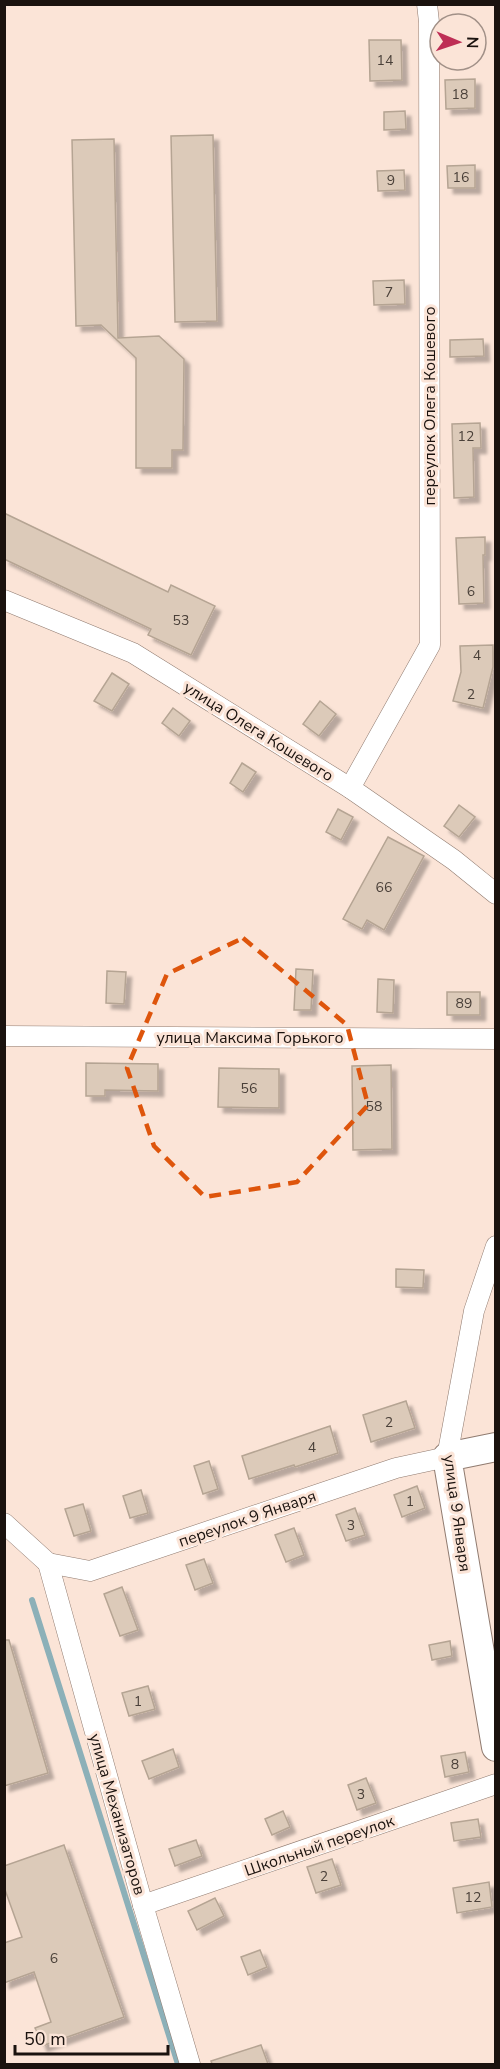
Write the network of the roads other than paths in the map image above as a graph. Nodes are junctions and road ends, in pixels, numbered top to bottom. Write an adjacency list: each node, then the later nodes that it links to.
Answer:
1 (427, 4): 3 (street, переулок Олега Кошевого)
2 (4, 600): 3 (street, улица Олега Кошевого)
3 (350, 788): 4 (street, улица Олега Кошевого)
4 (495, 894)
5 (4, 1036): 6 (street, улица Максима Горького)
6 (495, 1039)
7 (495, 1246): 9 (street, улица 9 Января)
8 (495, 1447): 9 (street)
9 (447, 1457): 11 (street, переулок 9 Января); 12 (street, улица 9 Января)
10 (4, 1523): 11 (street)
11 (48, 1563): 14 (street, улица Механизаторов)
12 (495, 1748)
13 (495, 1784): 14 (street, Школьный переулок)
14 (143, 1905): 15 (street, улица Механизаторов)
15 (190, 2064)

